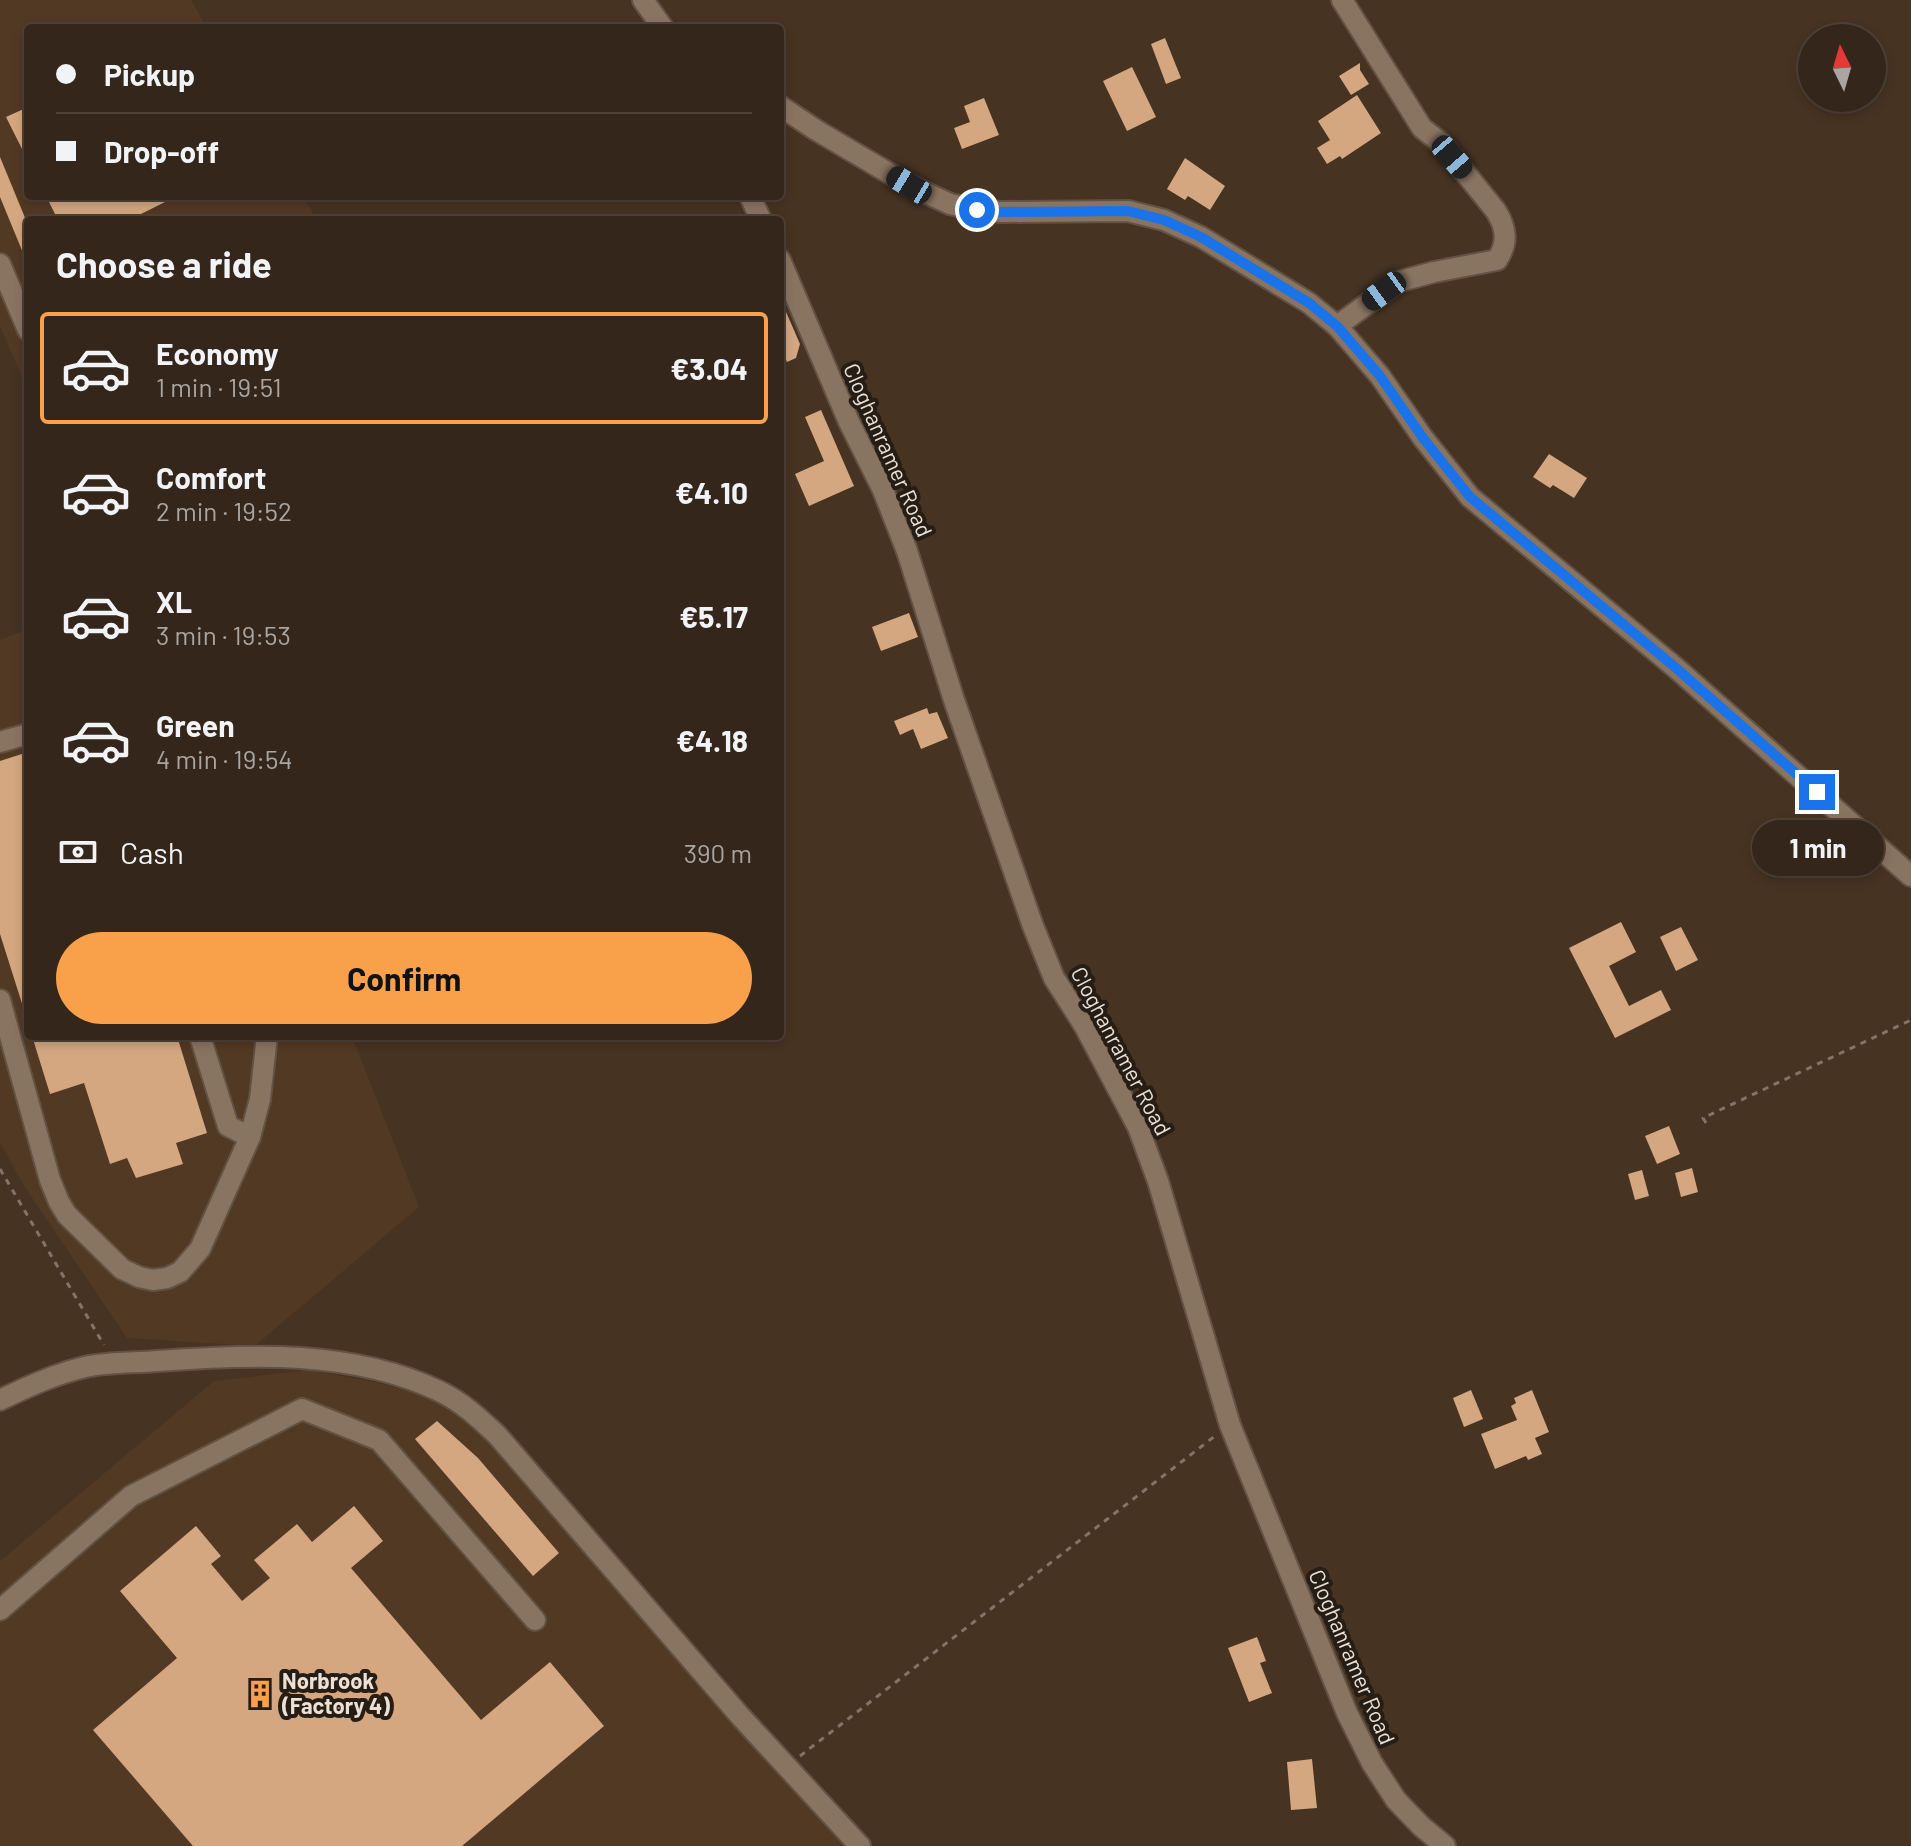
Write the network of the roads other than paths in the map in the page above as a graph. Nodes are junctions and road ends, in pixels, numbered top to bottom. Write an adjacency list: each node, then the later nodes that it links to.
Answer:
1 (643, 0): 3 (street)
2 (1342, 0): 8 (street)
3 (660, 24)
4 (784, 109): 8 (street)
5 (0, 264): 7 (street)
6 (784, 269): 20 (street, Cloghanramer Road)
7 (24, 321)
8 (1337, 326): 11 (street)
9 (24, 735): 10 (street)
10 (0, 742)
11 (1911, 876)
12 (0, 1000): 15 (street)
13 (201, 1040): 15 (street)
14 (267, 1040): 15 (street)
15 (250, 1137)
16 (0, 1400): 19 (street)
17 (0, 1610): 18 (street)
18 (535, 1620)
19 (860, 1846)
20 (1445, 1846)

